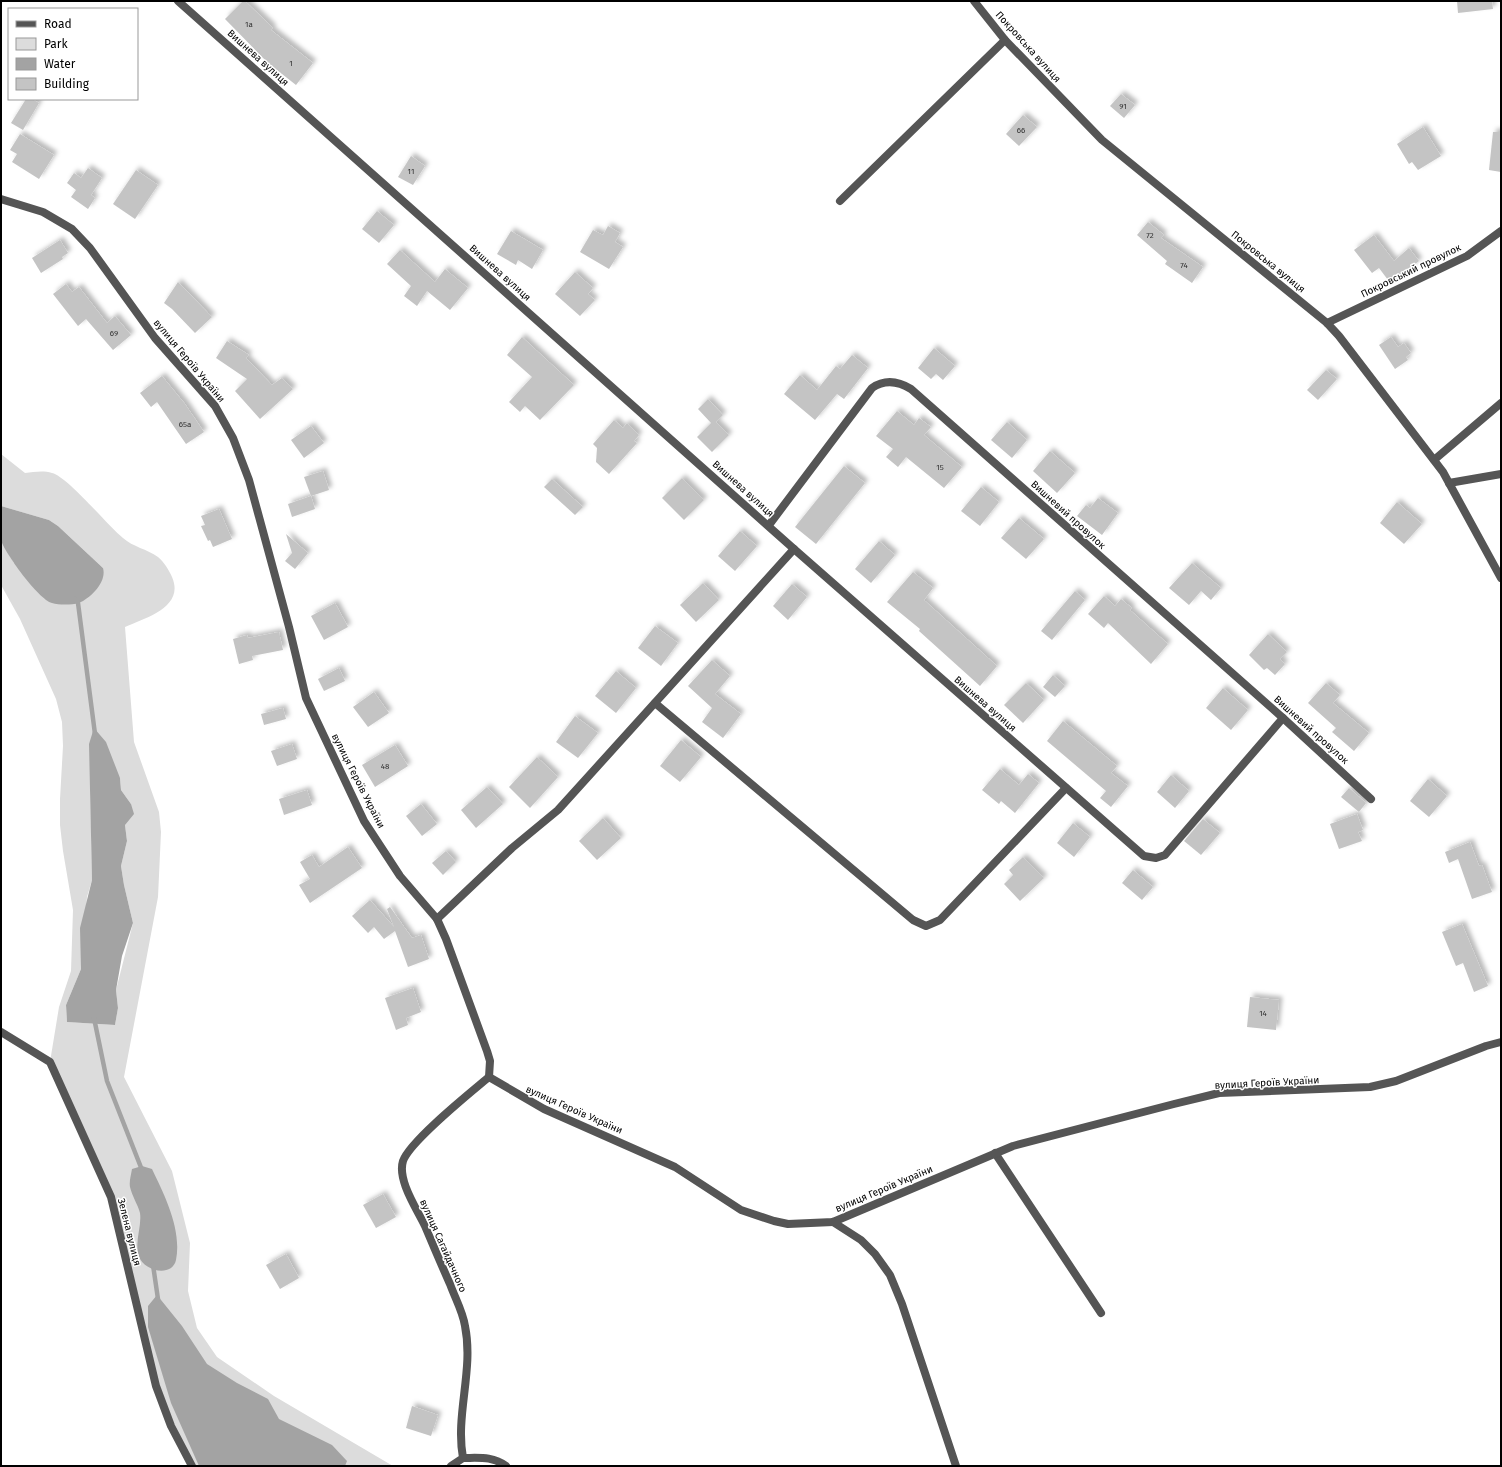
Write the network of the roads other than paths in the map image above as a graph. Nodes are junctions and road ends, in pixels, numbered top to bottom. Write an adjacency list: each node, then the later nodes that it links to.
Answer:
1 (178, 1): 12 (street, Вишнева вулиця)
2 (974, 1): 3 (street, Покровська вулиця)
3 (1005, 40): 5 (street); 7 (street, Покровська вулиця)
4 (1, 199): 19 (street, вулиця Героїв України)
5 (840, 201)
6 (1501, 231): 7 (street, Покровський провулок)
7 (1327, 323): 9 (street, Покровська вулиця)
8 (1501, 403): 9 (street)
9 (1434, 460): 11 (street, Покровська вулиця)
10 (1501, 474): 11 (street)
11 (1449, 483): 14 (street, Покровська вулиця)
12 (769, 525): 13 (street, Вишнева вулиця); 16 (street, Вишневий провулок)
13 (794, 549): 15 (street); 17 (street, Вишнева вулиця)
14 (1501, 578)
15 (655, 703): 17 (street); 19 (street)
16 (1283, 718): 17 (street, Вишнева вулиця); 18 (street, Вишневий провулок)
17 (1066, 788)
18 (1371, 799)
19 (437, 919): 22 (street, вулиця Героїв України)
20 (1, 1032): 27 (street, Зелена вулиця)
21 (1501, 1042): 23 (street, вулиця Героїв України)
22 (489, 1077): 24 (street, вулиця Героїв України); 26 (street, вулиця Сагайдачного)
23 (995, 1153): 24 (street, вулиця Героїв України); 25 (street)
24 (833, 1222): 30 (street)
25 (1101, 1313)
26 (463, 1458): 28 (street); 29 (street)
27 (192, 1466)
28 (451, 1466)
29 (506, 1466)
30 (956, 1466)

